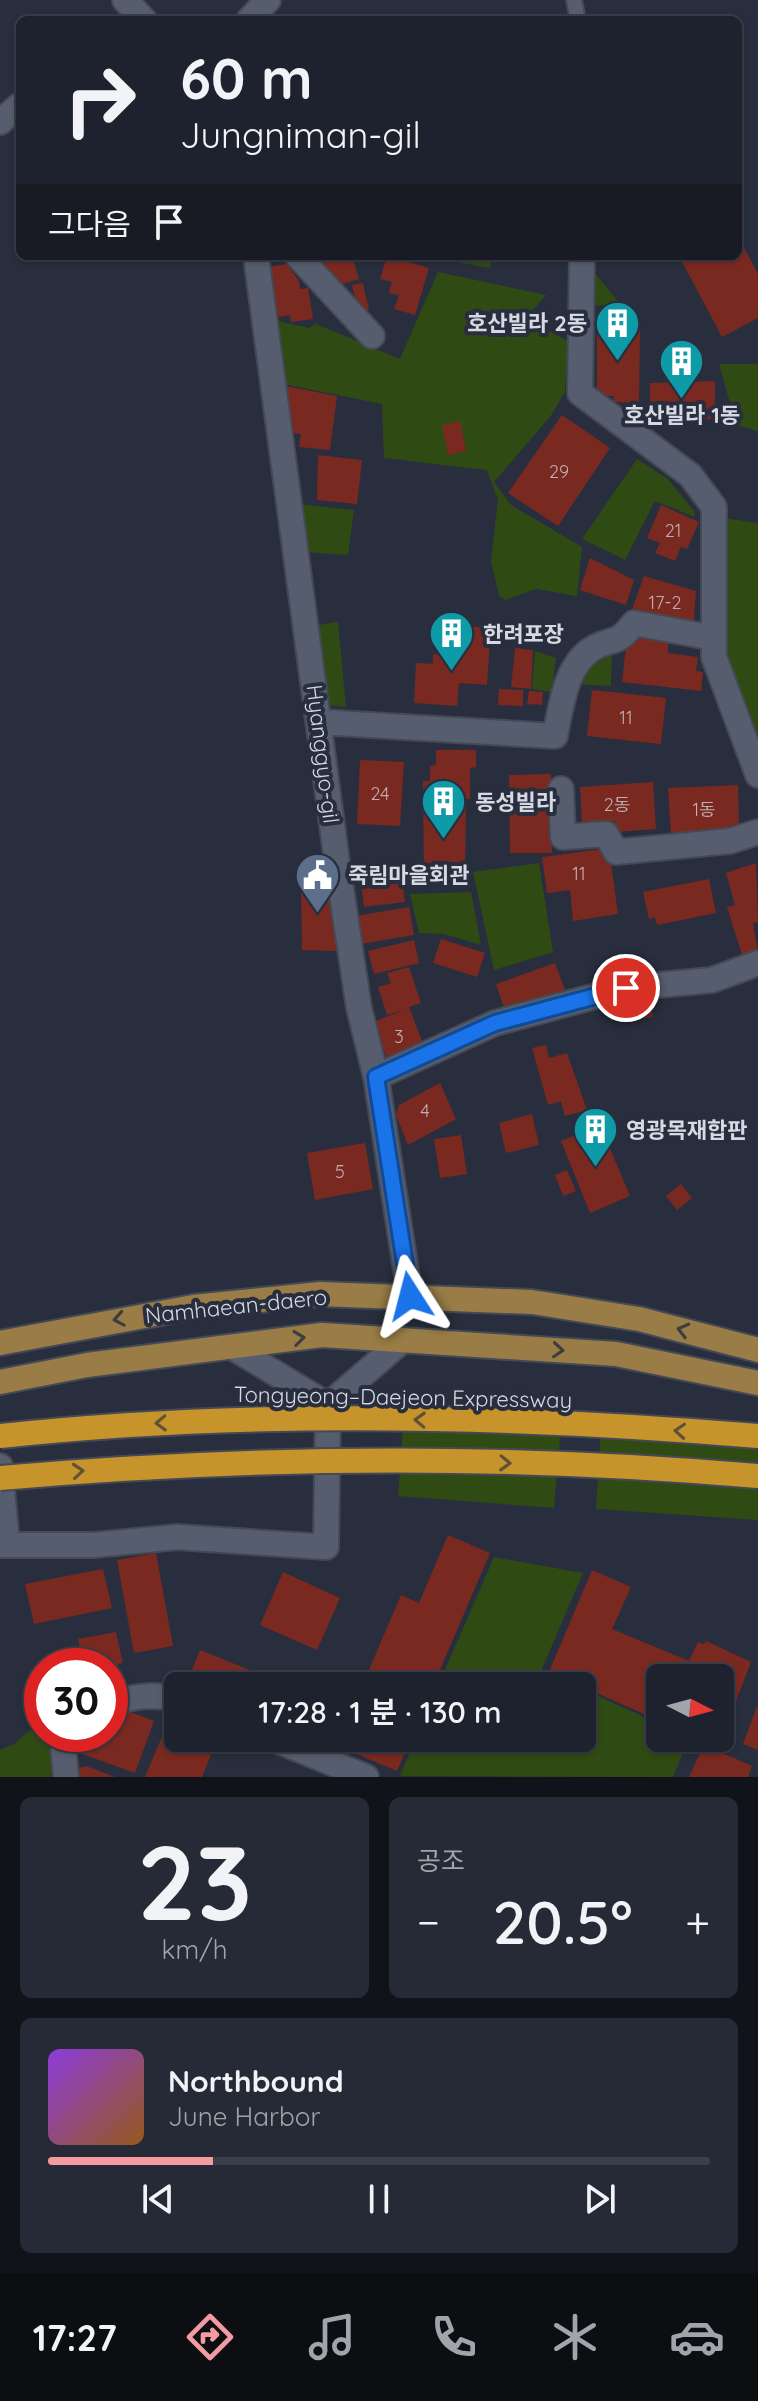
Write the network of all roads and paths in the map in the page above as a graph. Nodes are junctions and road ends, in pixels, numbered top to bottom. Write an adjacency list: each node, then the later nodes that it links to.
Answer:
1 (268, 0): 2 (street)
2 (253, 16)
3 (16, 108): 4 (street)
4 (0, 122)
5 (257, 260): 10 (street, Hyanggyo-gil)
6 (302, 260): 8 (street)
7 (582, 260): 9 (street)
8 (372, 336)
9 (714, 638): 10 (street); 11 (street)
10 (319, 722): 15 (street, Hyanggyo-gil)
11 (758, 775)
12 (561, 789): 13 (street)
13 (758, 832)
14 (758, 963): 15 (street)
15 (376, 1077): 16 (street, Hyanggyo-gil)
16 (410, 1296): 18 (main road, Namhaean-daero, one-way to 18); 20 (main road, Namhaean-daero, one-way to 16)
17 (403, 1340): 19 (main road, Namhaean-daero, one-way to 17); 22 (main road, Namhaean-daero, one-way to 22); 23 (street)
18 (0, 1343)
19 (232, 1347): 21 (main road, Namhaean-daero); 23 (street)
20 (758, 1350)
21 (0, 1382)
22 (758, 1383)
23 (328, 1405): 29 (street)
24 (0, 1436): 25 (highway, Tongyeong–Daejeon Expressway, one-way to 24, bridge)
25 (758, 1436)
26 (0, 1466): 29 (street)
27 (758, 1476): 28 (highway, one-way to 27, bridge)
28 (0, 1478)
29 (3, 1545)
30 (164, 1696): 31 (street)
31 (128, 1699)
32 (64, 1752): 34 (street)
33 (305, 1752): 35 (street)
34 (66, 1777)
35 (366, 1777)

